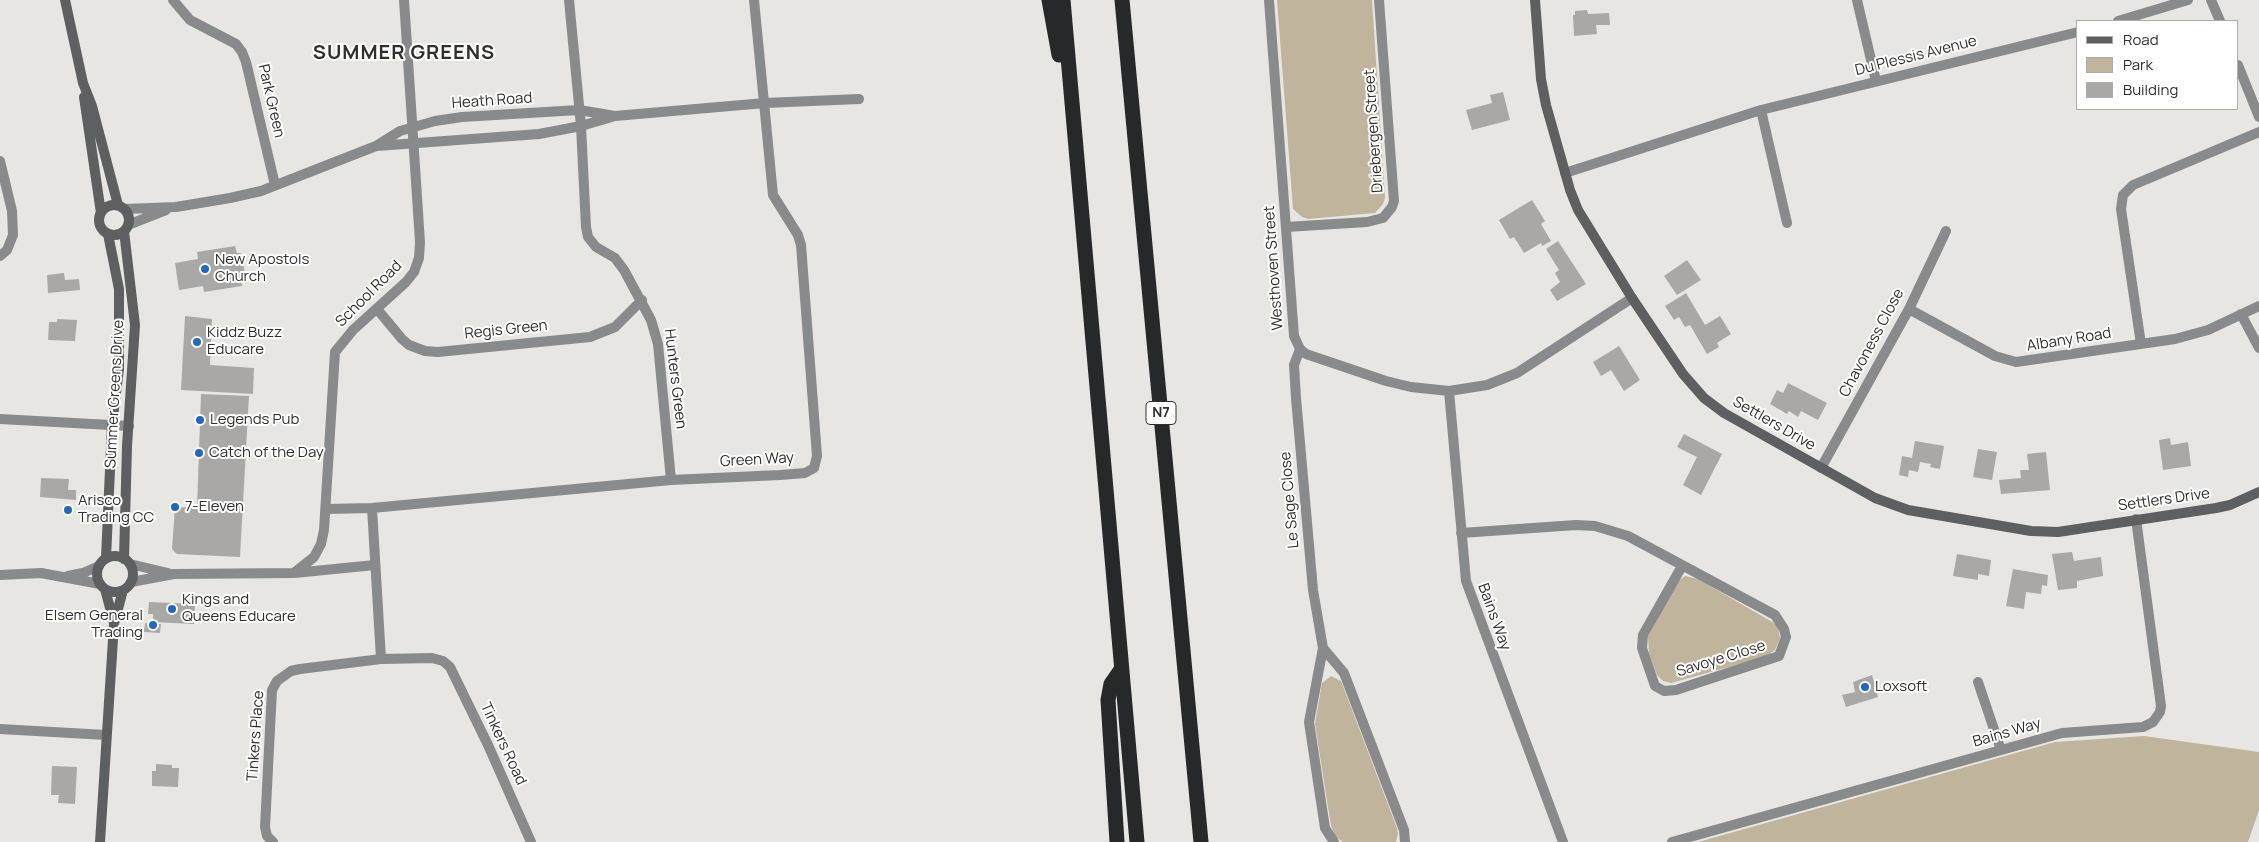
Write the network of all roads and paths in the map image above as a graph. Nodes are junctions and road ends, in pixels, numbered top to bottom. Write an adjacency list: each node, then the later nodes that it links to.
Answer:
1 (65, 0): 20 (street)
2 (173, 0): 35 (street, Park Green)
3 (404, 0): 27 (street, School Road)
4 (569, 0): 23 (street)
5 (754, 0): 22 (street)
6 (1049, 0): 31 (highway)
7 (1063, 0): 31 (highway)
8 (1122, 0): 86 (highway, N7)
9 (1269, 0): 40 (street, Westhoven Street)
10 (1379, 0): 40 (street, Driebergen Street)
11 (1535, 0): 34 (street, Settlers Drive)
12 (1857, 0): 19 (street)
13 (2188, 0): 15 (street)
14 (2211, 0): 16 (street)
15 (2121, 20)
16 (2220, 20)
17 (2076, 32): 19 (street, Du Plessis Avenue)
18 (2239, 67): 26 (street)
19 (1876, 81): 24 (street, Du Plessis Avenue)
20 (84, 83): 36 (street); 38 (street)
21 (859, 98): 22 (street, Heath Road)
22 (765, 103): 25 (street, Heath Road); 59 (street, Green Way)
23 (579, 110): 25 (street, Heath Road); 27 (street, Heath Road); 28 (street)
24 (1760, 110): 34 (street, Du Plessis Avenue); 39 (street)
25 (615, 116): 28 (street, Heath Road)
26 (2259, 117)
27 (413, 126): 30 (street, School Road); 32 (street, Heath Road)
28 (580, 126): 30 (street, Heath Road); 46 (street, Hunters Green)
29 (2259, 132): 51 (street)
30 (414, 143): 32 (street, Heath Road); 48 (street, School Road)
31 (1075, 145): 81 (highway)
32 (376, 146): 35 (street, Heath Road)
33 (0, 161): 44 (street)
34 (1565, 173): 45 (street, Settlers Drive)
35 (275, 185): 37 (street, Heath Road)
36 (122, 207): 37 (street, Heath Road); 38 (street); 41 (street)
37 (176, 207): 41 (street, Heath Road)
38 (101, 213): 43 (street)
39 (1787, 224)
40 (1286, 227): 53 (street, Westhoven Street)
41 (126, 228): 43 (street); 57 (street, Summer Greens Drive)
42 (1946, 231): 49 (street, Chavoness Close)
43 (108, 234): 56 (street, Summer Greens Drive)
44 (0, 256)
45 (1632, 298): 54 (street); 58 (street, Settlers Drive)
46 (642, 300): 48 (street, Regis Green); 59 (street, Hunters Green)
47 (2259, 306): 50 (street, Albany Road)
48 (377, 309): 62 (street, School Road)
49 (1909, 309): 51 (street, Albany Road); 58 (street, Chavoness Close)
50 (2241, 314): 51 (street, Albany Road); 52 (street)
51 (2140, 344)
52 (2259, 348)
53 (1300, 349): 54 (street); 78 (street, Le Sage Close)
54 (1449, 391): 64 (street, Bains Way)
55 (0, 418): 56 (street)
56 (112, 425): 57 (street); 65 (street, Summer Greens Drive)
57 (129, 426): 66 (street, Summer Greens Drive)
58 (1821, 468): 63 (street, Settlers Drive)
59 (671, 480): 61 (street, Green Way)
60 (2259, 492): 63 (street, Settlers Drive)
61 (372, 508): 62 (street, Green Way); 68 (street)
62 (326, 509): 70 (street, School Road)
63 (2136, 519): 85 (street, Bains Way)
64 (1460, 532): 69 (street, Savoye Close); 96 (street, Bains Way)
65 (106, 558): 66 (street); 67 (street)
66 (127, 561): 71 (street); 74 (street)
67 (98, 566): 73 (street); 75 (street)
68 (375, 566): 70 (street); 79 (street)
69 (1682, 566): 69 (street, Savoye Close)
70 (294, 573): 71 (street)
71 (174, 574): 74 (street)
72 (0, 575): 73 (street)
73 (65, 576): 75 (street)
74 (131, 582): 76 (street)
75 (103, 587): 76 (street); 77 (street)
76 (123, 590): 77 (street)
77 (114, 624): 84 (street)
78 (1322, 648): 94 (street, Le Sage Close); 95 (street)
79 (381, 659): 80 (street, Tinkers Place); 88 (street, Tinkers Place)
80 (442, 661): 89 (street, Tinkers Road)
81 (1120, 671): 90 (highway); 91 (highway)
82 (1978, 682): 85 (street)
83 (0, 728): 84 (street)
84 (106, 735): 87 (street)
85 (2001, 750): 97 (street, Bains Way)
86 (1200, 826): 92 (highway, N7); 93 (highway)
87 (100, 842)
88 (272, 842)
89 (531, 842)
90 (1117, 842)
91 (1137, 842)
92 (1201, 842)
93 (1212, 842)
94 (1334, 842)
95 (1405, 842)
96 (1563, 842)
97 (1672, 842)

